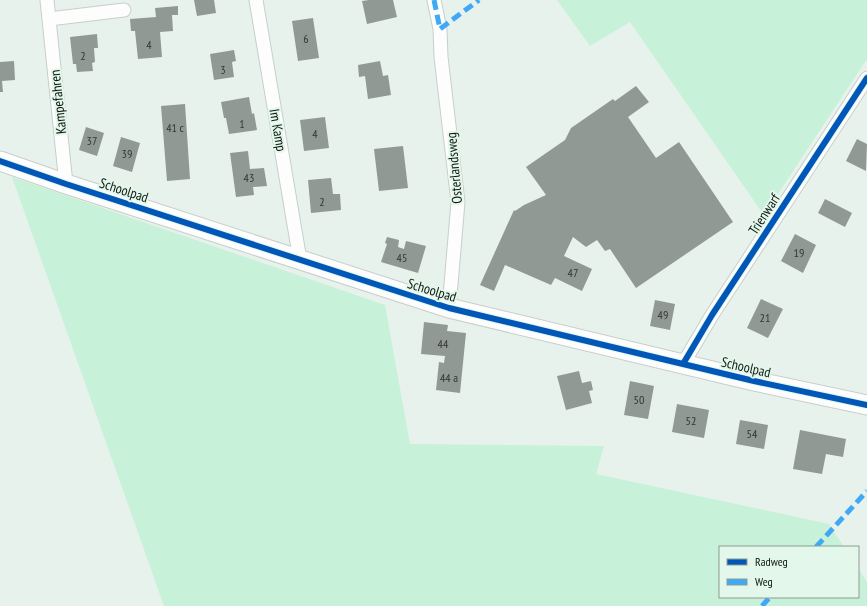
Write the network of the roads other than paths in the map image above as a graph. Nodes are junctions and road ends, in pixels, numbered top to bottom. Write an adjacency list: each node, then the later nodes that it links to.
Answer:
1 (47, 0): 5 (street, Kampefahren)
2 (256, 0): 9 (street, Im Kamp)
3 (434, 0): 10 (street, Osterlandsweg)
4 (124, 10): 5 (street)
5 (49, 19): 8 (street, Kampefahren)
6 (867, 78): 11 (street, Trienwarf)
7 (0, 161): 8 (street, Schoolpad)
8 (66, 184): 9 (street, Schoolpad)
9 (300, 260): 10 (street, Schoolpad)
10 (449, 308): 11 (street, Schoolpad)
11 (683, 364): 12 (street, Schoolpad)
12 (867, 405)

